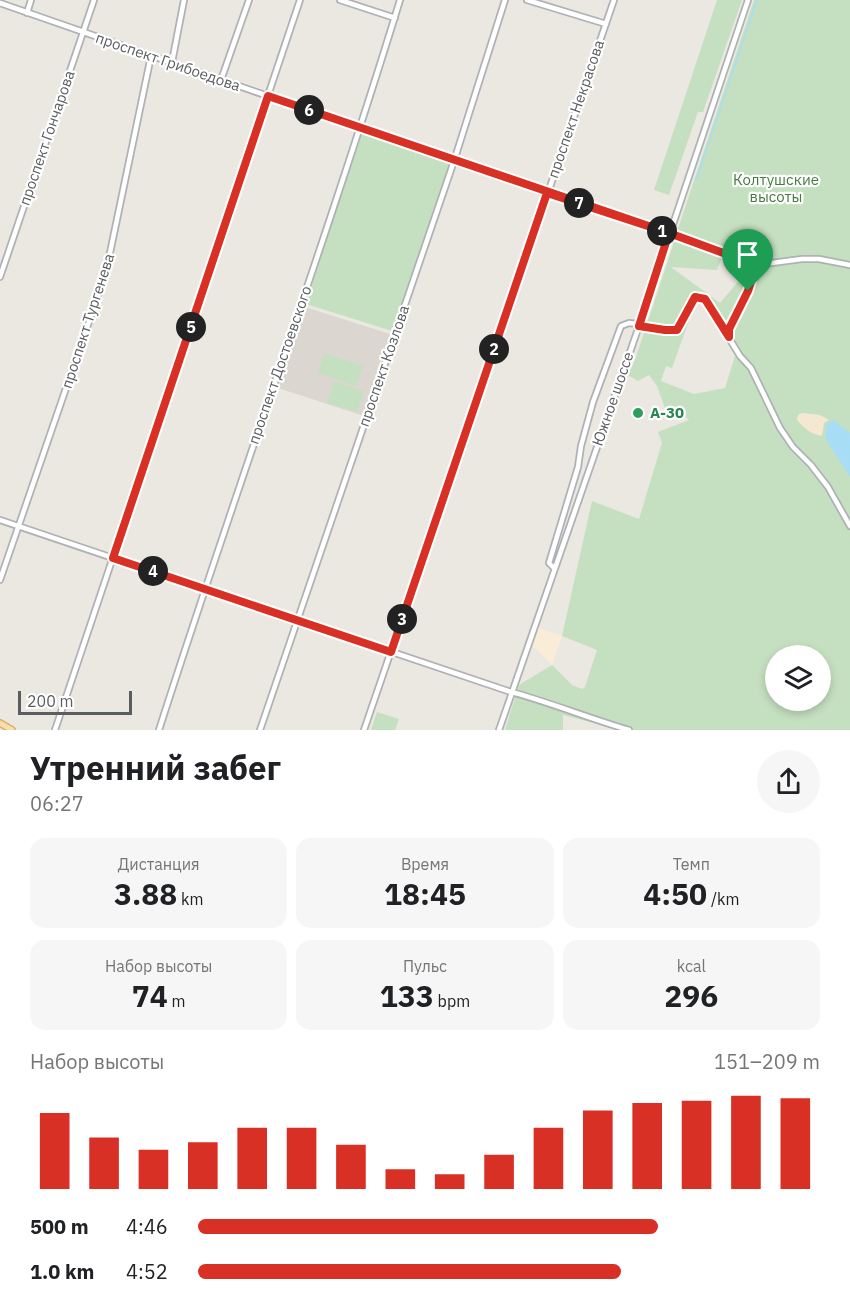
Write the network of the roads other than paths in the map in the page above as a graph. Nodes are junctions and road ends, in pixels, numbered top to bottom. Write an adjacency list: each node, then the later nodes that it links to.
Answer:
1 (31, 0): 13 (street)
2 (94, 0): 16 (street, проспект Гончарова)
3 (184, 0): 18 (street)
4 (249, 0): 19 (street)
5 (300, 0): 20 (street)
6 (340, 0): 14 (street)
7 (400, 0): 14 (street, проспект Достоевского)
8 (505, 0): 22 (street, проспект Козлова)
9 (527, 0): 15 (street)
10 (614, 0): 15 (street, проспект Некрасова)
11 (748, 0): 24 (street, Южное шоссе)
12 (0, 3): 13 (street, проспект Грибоедова)
13 (27, 13): 16 (street, проспект Грибоедова)
14 (395, 18): 21 (street, проспект Достоевского)
15 (606, 24): 23 (street, проспект Некрасова)
16 (83, 33): 17 (street, проспект Грибоедова); 27 (street, проспект Гончарова)
17 (151, 56): 18 (street, проспект Грибоедова); 31 (street, проспект Тургенева)
18 (172, 62): 19 (street, проспект Грибоедова)
19 (222, 80): 20 (street, проспект Грибоедова)
20 (268, 96): 21 (street, проспект Грибоедова); 33 (street)
21 (360, 128): 22 (street, проспект Грибоедова); 36 (street, проспект Достоевского)
22 (454, 160): 23 (street, проспект Грибоедова); 37 (street, проспект Козлова)
23 (547, 193): 24 (street, проспект Грибоедова); 38 (street, проспект Некрасова)
24 (669, 233): 25 (street, проспект Грибоедова); 28 (street, Южное шоссе)
25 (756, 265): 26 (street, проспект Грибоедова); 29 (street)
26 (850, 265)
27 (0, 277)
28 (639, 325): 29 (street); 34 (street, Южное шоссе); 34 (street)
29 (729, 337): 32 (street)
30 (0, 520): 31 (street)
31 (18, 526): 33 (street); 35 (street, проспект Тургенева)
32 (850, 526)
33 (113, 558): 36 (street); 42 (street)
34 (554, 568): 39 (street, Южное шоссе)
35 (0, 580)
36 (204, 588): 37 (street); 43 (street, проспект Достоевского)
37 (297, 621): 38 (street); 44 (street, проспект Козлова)
38 (391, 652): 39 (street); 45 (street, проспект Некрасова)
39 (512, 692): 46 (street, Южное шоссе); 47 (street)
40 (0, 723): 41 (main road)
41 (12, 730)
42 (55, 730)
43 (159, 730)
44 (260, 730)
45 (364, 730)
46 (499, 730)
47 (628, 730)

